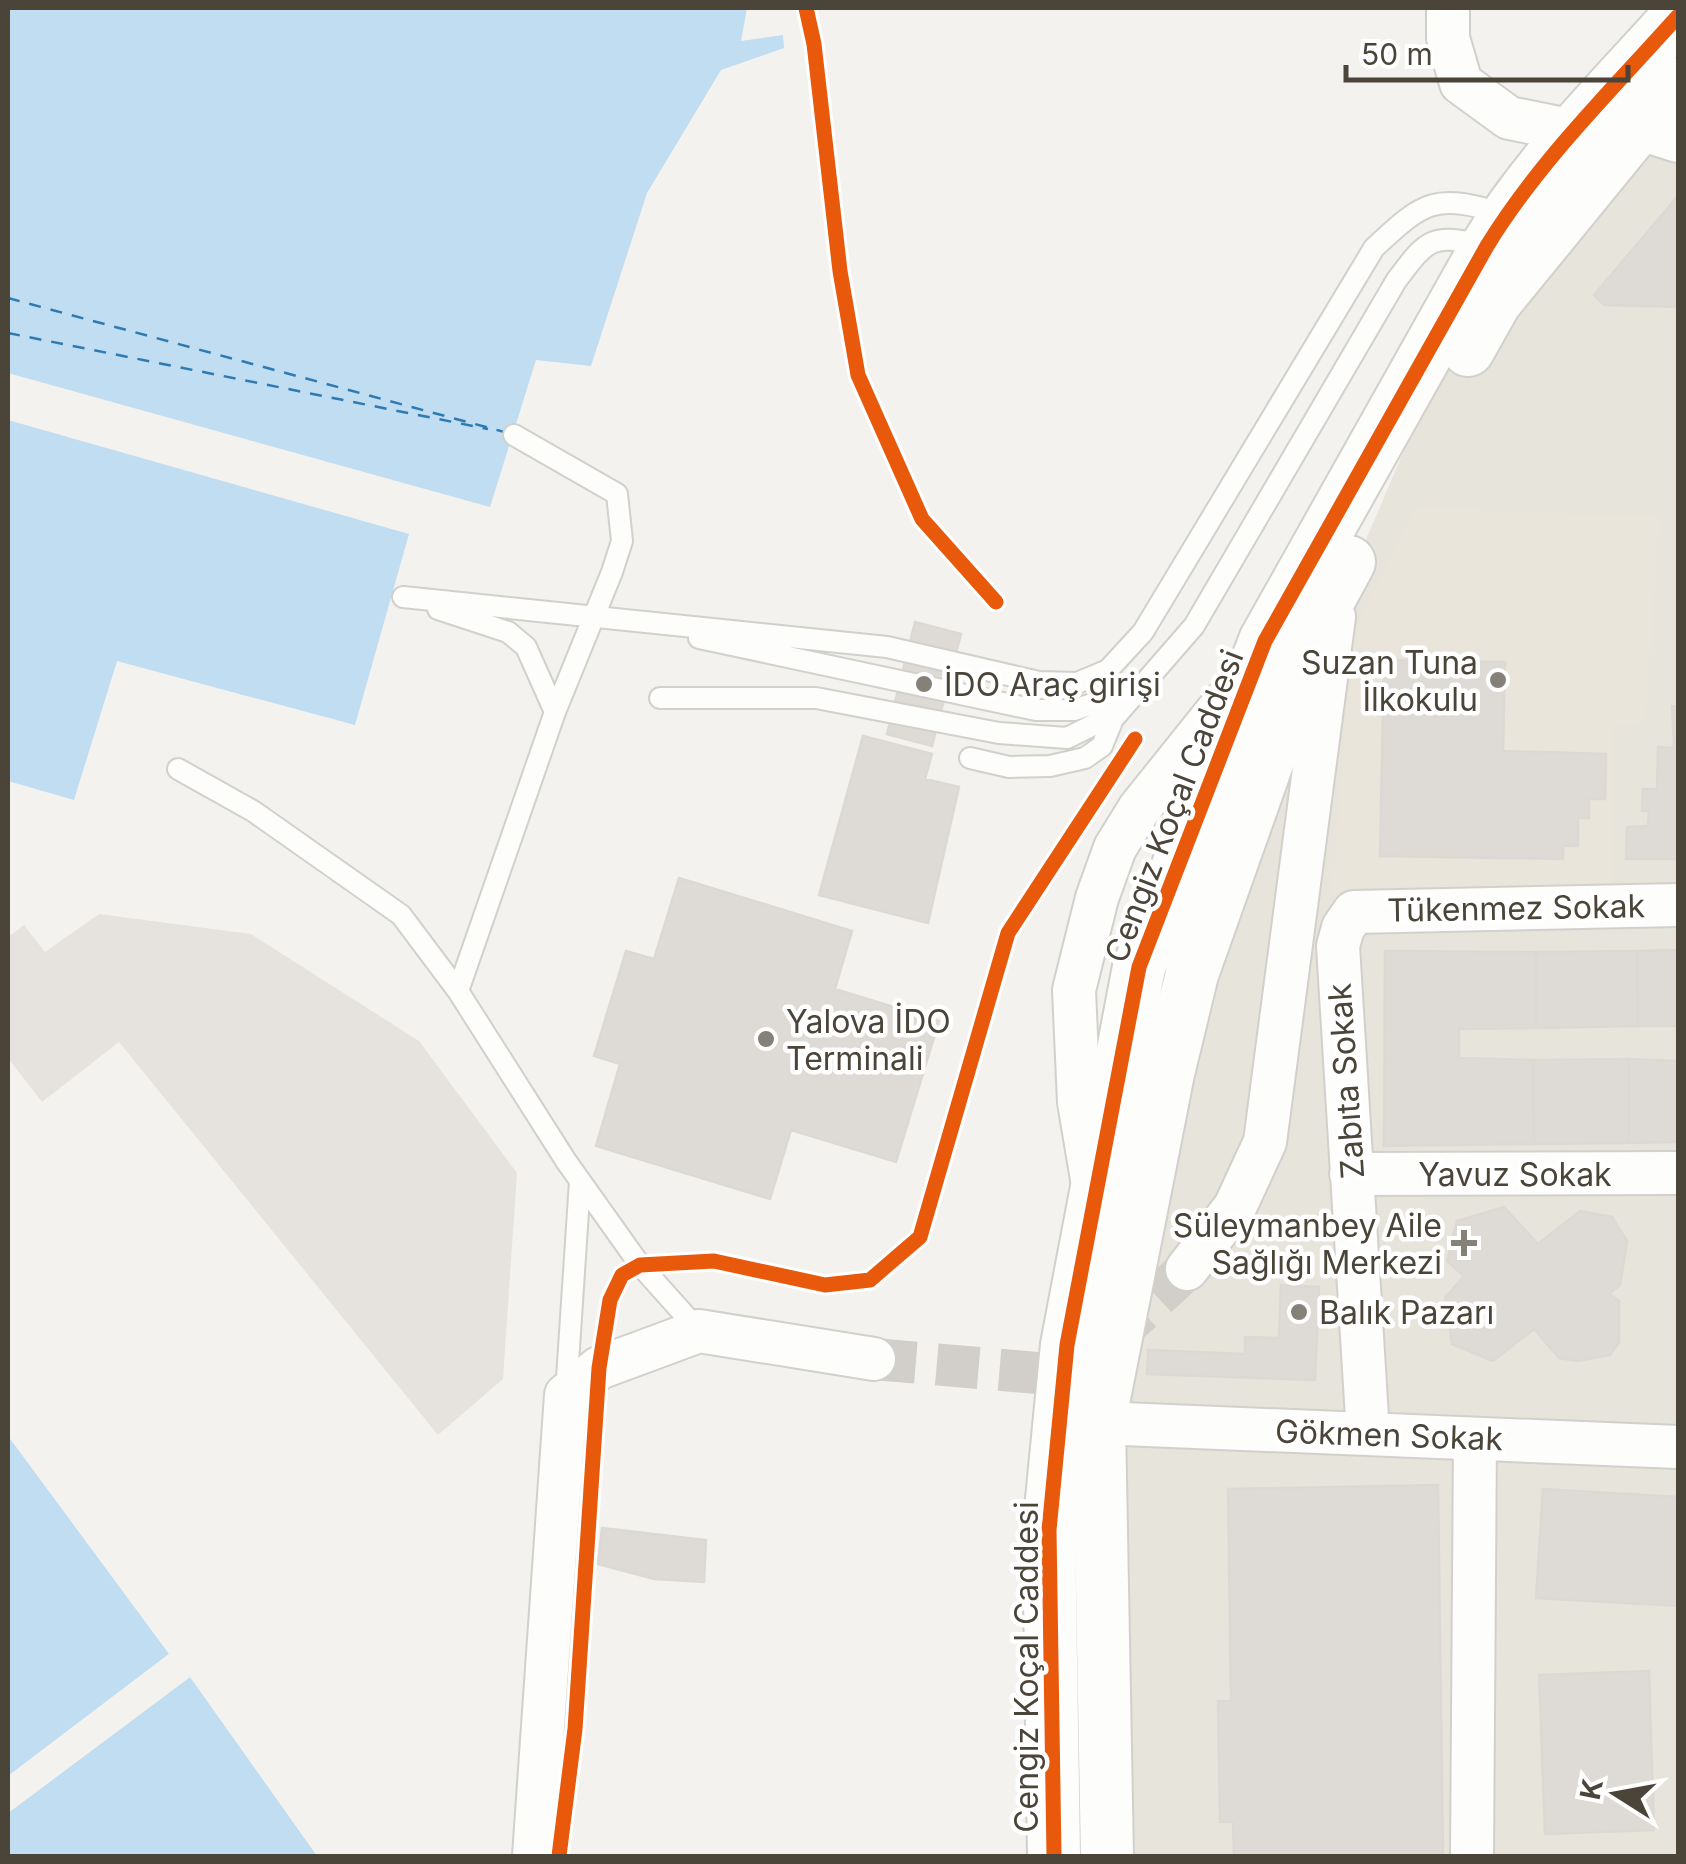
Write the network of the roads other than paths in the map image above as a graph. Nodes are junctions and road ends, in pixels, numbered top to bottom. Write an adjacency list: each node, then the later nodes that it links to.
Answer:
1 (1448, 8): 4 (street)
2 (1678, 16): 4 (street, Cengiz Koçal Caddesi)
3 (1678, 84): 5 (street)
4 (1574, 131): 6 (street, Cengiz Koçal Caddesi)
5 (1658, 134): 8 (street)
6 (1497, 230): 10 (lane); 11 (lane); 31 (street, Cengiz Koçal Caddesi)
7 (514, 435): 9 (lane)
8 (1339, 580): 23 (street); 27 (street)
9 (595, 617): 10 (lane); 14 (lane); 14 (lane)
10 (625, 620): 11 (lane)
11 (1140, 688): 13 (lane)
12 (660, 698): 13 (lane)
13 (1124, 708): 15 (lane)
14 (555, 712): 19 (lane)
15 (970, 758)
16 (178, 769): 19 (lane)
17 (1678, 905): 18 (street, Tükenmez Sokak)
18 (1354, 912): 20 (street, Zabıta Sokak)
19 (458, 991): 22 (lane)
20 (1352, 1174): 21 (street, Yavuz Sokak); 28 (street, Zabıta Sokak)
21 (1678, 1174)
22 (580, 1181): 24 (lane); 26 (lane)
23 (1188, 1269)
24 (699, 1331): 25 (street); 26 (street)
25 (874, 1358)
26 (566, 1395): 32 (street)
27 (1099, 1423): 28 (street, Gökmen Sokak); 35 (street)
28 (1368, 1434): 29 (street, Gökmen Sokak)
29 (1474, 1438): 30 (street, Gökmen Sokak); 36 (street)
30 (1678, 1447)
31 (1053, 1794): 33 (street); 34 (street, Cengiz Koçal Caddesi)
32 (534, 1856)
33 (1033, 1856)
34 (1054, 1856)
35 (1107, 1856)
36 (1472, 1856)

